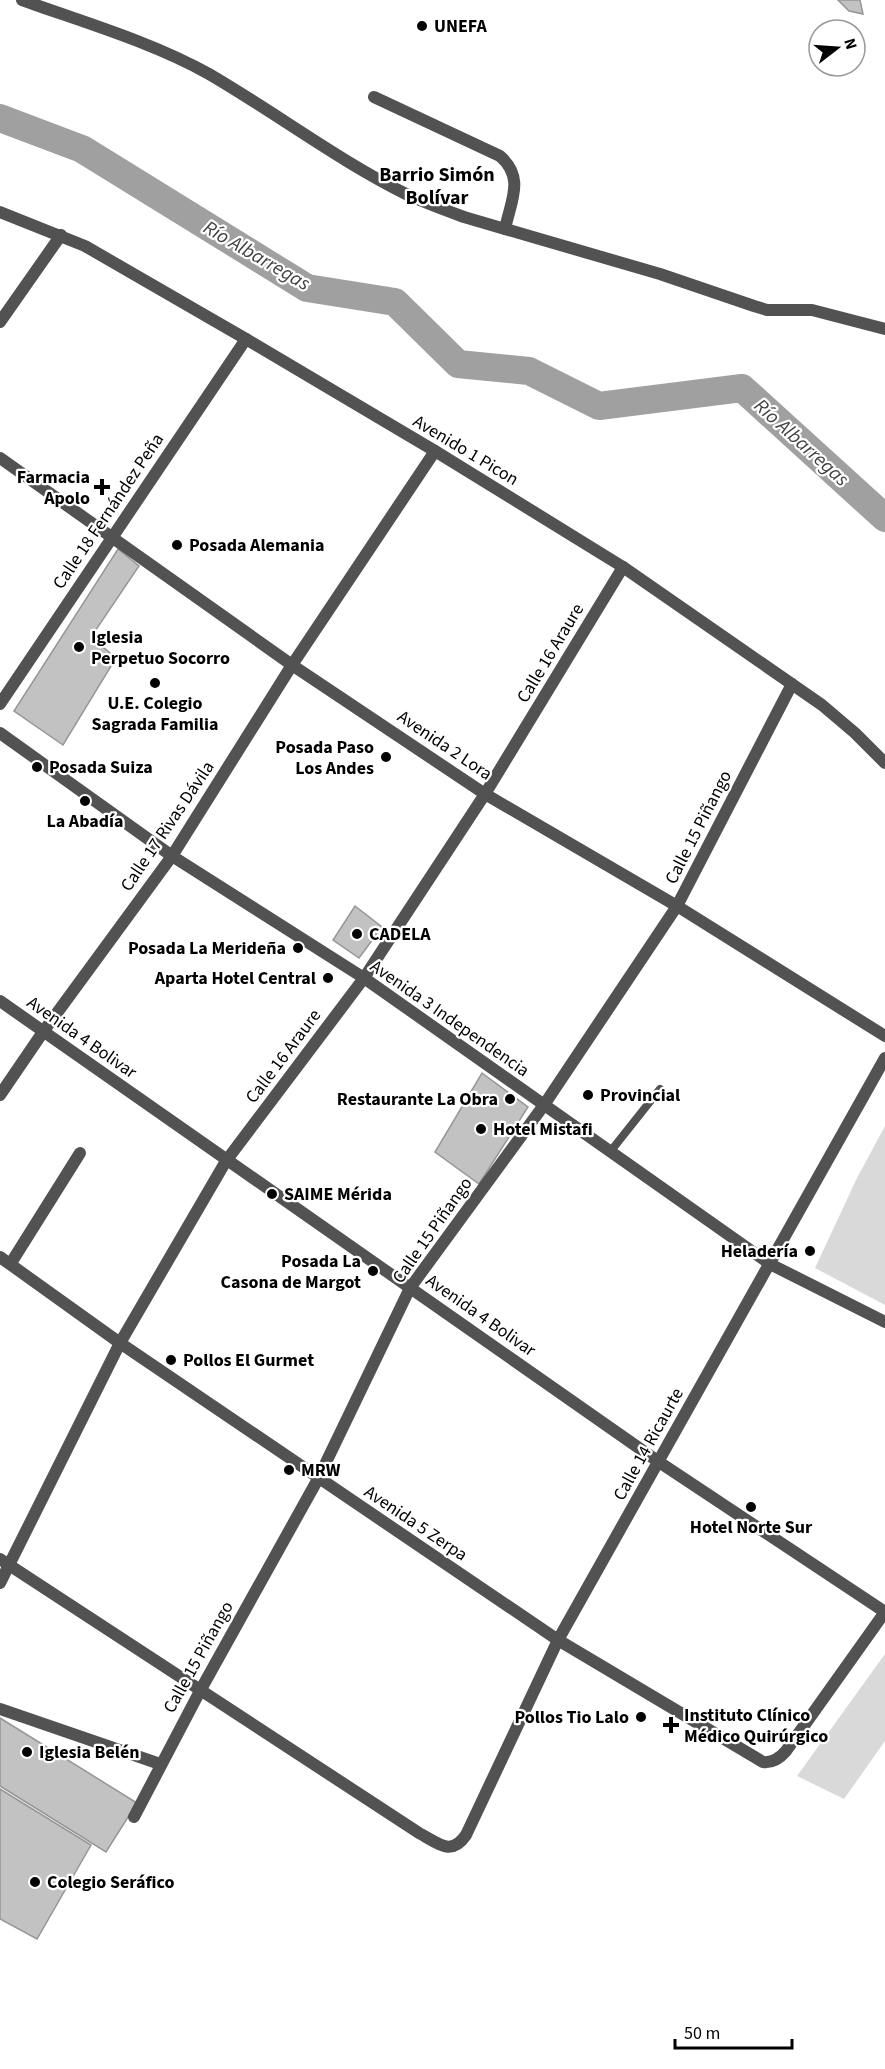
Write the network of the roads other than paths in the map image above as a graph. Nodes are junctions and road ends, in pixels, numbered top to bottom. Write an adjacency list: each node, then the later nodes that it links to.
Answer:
1 (22, 0): 4 (street)
2 (374, 97): 4 (street)
3 (0, 212): 5 (street, Avenido 1 Picon)
4 (505, 229): 7 (street)
5 (61, 235): 6 (street); 8 (street, Avenido 1 Picon)
6 (0, 322)
7 (885, 329)
8 (246, 339): 9 (street, Avenido 1 Picon); 11 (street, Calle 18 Fernández Peña)
9 (435, 451): 12 (street, Avenido 1 Picon); 13 (street, Calle 17 Rivas Dávila)
10 (0, 458): 11 (street, Avenida 2 Lora)
11 (112, 538): 13 (street, Avenida 2 Lora); 15 (street, Calle 18 Fernández Peña)
12 (623, 567): 14 (street, Avenido 1 Picon); 18 (street, Calle 16 Araure)
13 (292, 665): 18 (street, Avenida 2 Lora); 19 (street, Calle 17 Rivas Dávila)
14 (792, 684): 17 (street, Avenido 1 Picon); 20 (street, Calle 15 Piñango)
15 (0, 704)
16 (0, 733): 19 (street, Avenida 3 Independencia)
17 (885, 763)
18 (485, 794): 20 (street, Avenida 2 Lora); 21 (street, Calle 16 Araure)
19 (172, 856): 21 (street, Avenida 3 Independencia); 23 (street, Calle 17 Rivas Dávila)
20 (677, 906): 24 (street, Avenida 2 Lora); 28 (street, Calle 15 Piñango)
21 (364, 978): 28 (street, Avenida 3 Independencia); 31 (street, Calle 16 Araure)
22 (0, 1001): 23 (street, Avenida 4 Bolivar)
23 (43, 1032): 27 (street, Calle 17 Rivas Dávila); 31 (street, Avenida 4 Bolivar)
24 (885, 1036)
25 (885, 1058): 33 (street, Calle 14 Ricaurte)
26 (660, 1089): 29 (lane)
27 (0, 1095)
28 (544, 1105): 29 (street, Avenida 3 Independencia); 34 (street, Calle 15 Piñango)
29 (610, 1152): 33 (street, Avenida 3 Independencia)
30 (80, 1153): 32 (street)
31 (226, 1161): 34 (street, Avenida 4 Bolivar); 36 (street, Calle 16 Araure)
32 (5, 1260): 36 (street, Avenida 5 Zerpa)
33 (770, 1264): 35 (street, Avenida 3 Independencia); 37 (street, Calle 14 Ricaurte)
34 (410, 1288): 37 (street, Avenida 4 Bolivar); 38 (street, Calle 15 Piñango)
35 (885, 1322)
36 (120, 1344): 38 (street, Avenida 5 Zerpa); 39 (street, Calle 16 Araure)
37 (659, 1462): 41 (street, Avenida 4 Bolivar); 42 (street, Calle 14 Ricaurte)
38 (318, 1479): 42 (street, Avenida 5 Zerpa); 43 (street, Calle 15 Piñango)
39 (4, 1562): 40 (street, Calle 16 Araure); 43 (street)
40 (0, 1583)
41 (885, 1612): 42 (street, Avenida 5 Zerpa)
42 (558, 1640): 43 (street, Calle 14 Ricaurte)
43 (200, 1691): 45 (street, Calle 15 Piñango)
44 (0, 1709): 45 (street)
45 (160, 1764): 46 (street, Calle 15 Piñango)
46 (134, 1817)

